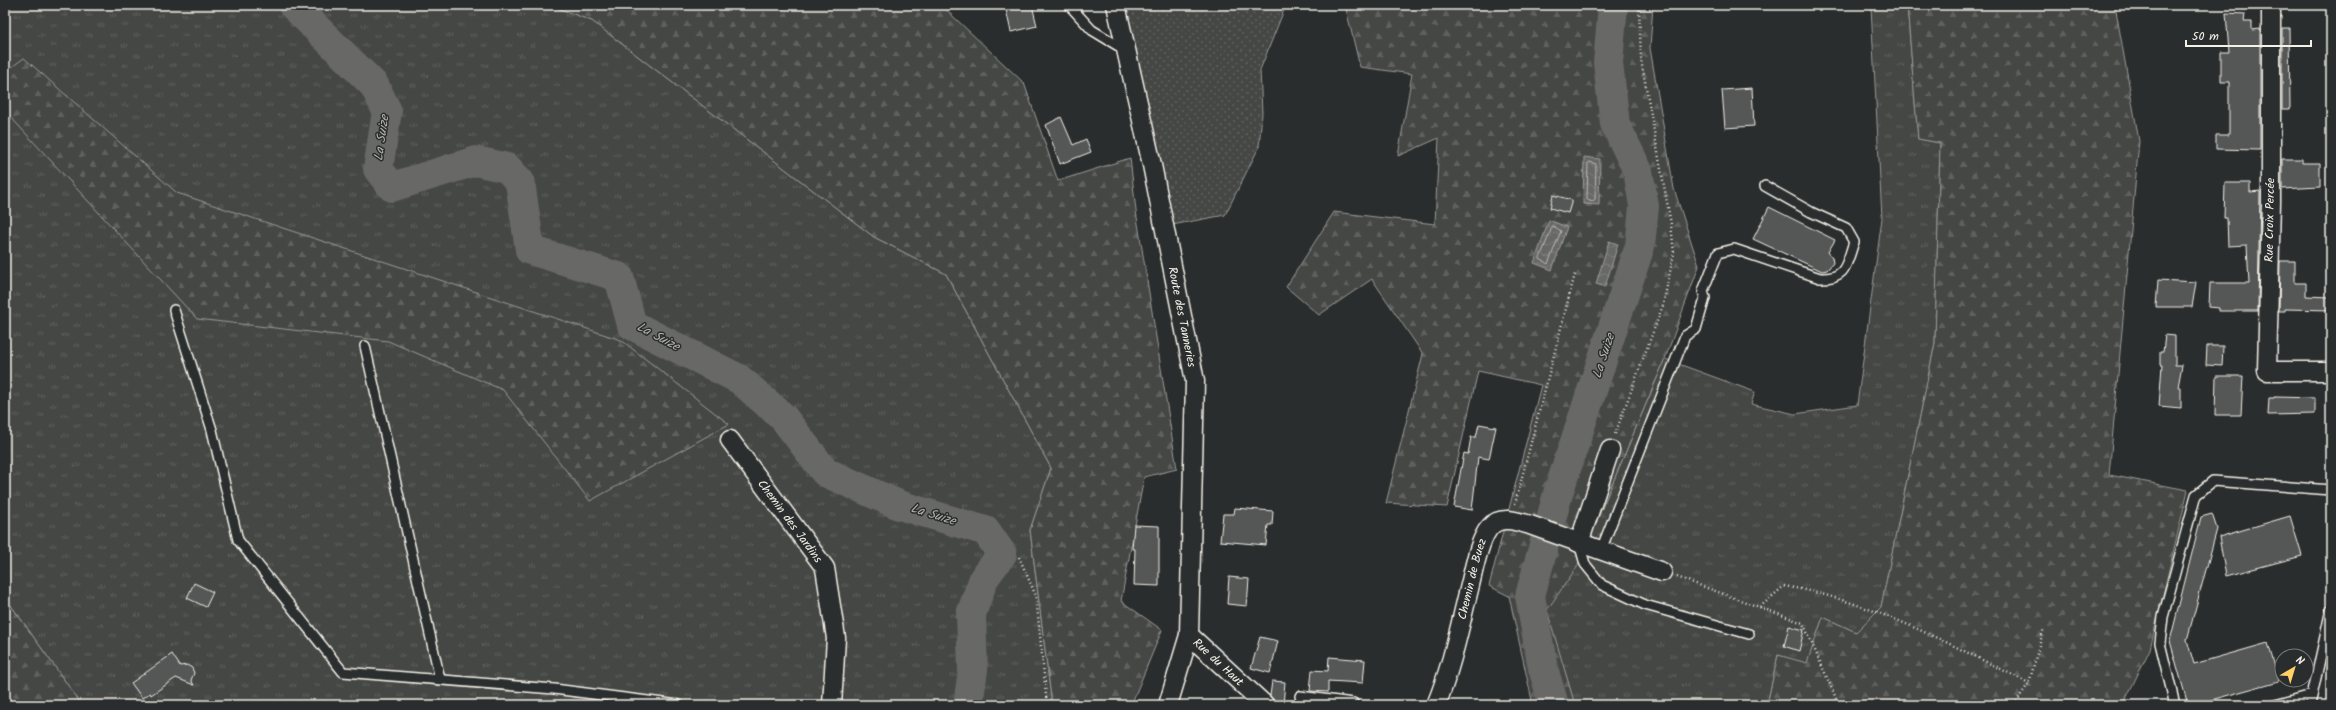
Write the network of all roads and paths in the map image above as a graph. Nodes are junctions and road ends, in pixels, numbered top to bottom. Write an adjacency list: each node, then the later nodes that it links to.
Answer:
1 (1069, 5): 5 (lane)
2 (1116, 5): 5 (street, Route des Tanneries)
3 (1639, 5): 12 (path)
4 (2271, 5): 10 (street, Rue Croix Percée)
5 (1127, 50): 23 (street, Route des Tanneries)
6 (1765, 186): 16 (lane)
7 (1575, 274): 14 (path)
8 (174, 310): 24 (lane)
9 (365, 346): 24 (lane)
10 (2331, 371)
11 (730, 440): 29 (street, Chemin des Jardins)
12 (1610, 450): 15 (street)
13 (2331, 490): 37 (lane)
14 (1511, 520): 15 (street); 34 (street, Chemin de Buez)
15 (1579, 543): 16 (street); 22 (lane)
16 (1601, 550): 18 (street)
17 (1019, 558): 30 (path)
18 (1662, 572): 19 (path)
19 (1760, 607): 25 (path); 35 (path)
20 (2331, 609): 26 (lane)
21 (2044, 628): 25 (path)
22 (1749, 634)
23 (1189, 635): 31 (street, Route des Tanneries); 32 (street, Rue du Haut)
24 (440, 679): 28 (lane)
25 (2029, 683): 36 (path)
26 (2312, 695): 38 (lane); 39 (lane)
27 (1300, 696): 33 (lane)
28 (679, 705)
29 (832, 705)
30 (1047, 705)
31 (1168, 705)
32 (1265, 705)
33 (1353, 705)
34 (1436, 705)
35 (1839, 705)
36 (2014, 705)
37 (2175, 705)
38 (2275, 705)
39 (2310, 705)

